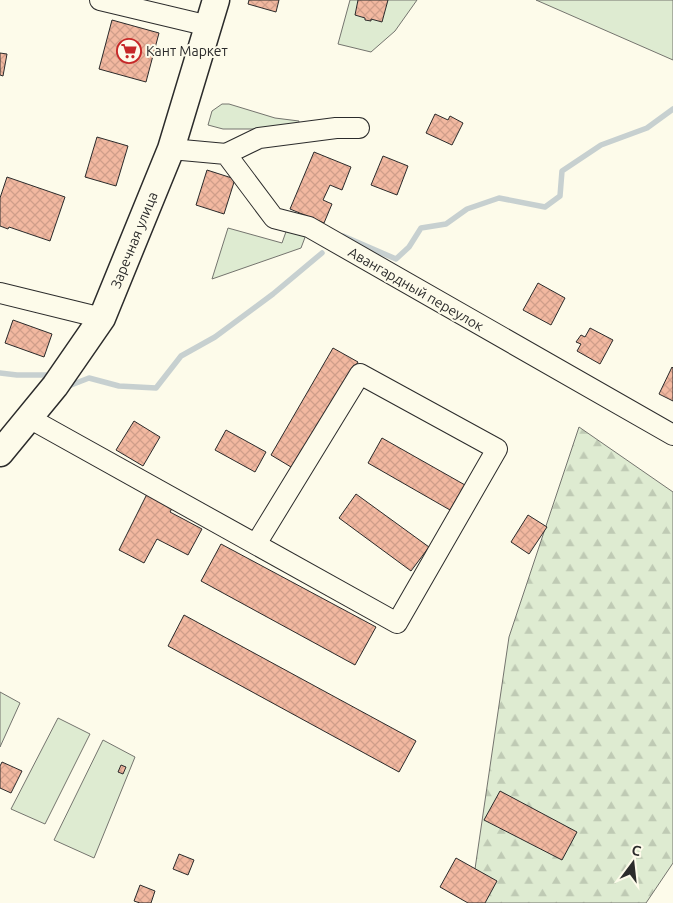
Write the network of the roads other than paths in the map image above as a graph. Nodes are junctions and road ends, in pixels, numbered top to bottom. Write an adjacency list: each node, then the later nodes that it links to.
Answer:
1 (100, 0): 3 (street)
2 (216, 0): 3 (main road, Заречная улица)
3 (208, 26): 5 (main road, Заречная улица)
4 (359, 128): 6 (street)
5 (171, 149): 6 (street); 8 (main road, Заречная улица)
6 (226, 154): 10 (street, Авангардный переулок)
7 (0, 293): 8 (street)
8 (102, 318): 9 (main road, Заречная улица)
9 (29, 418): 11 (main road, Заречная улица); 12 (street)
10 (673, 434)
11 (0, 453)
12 (256, 544): 12 (street)

